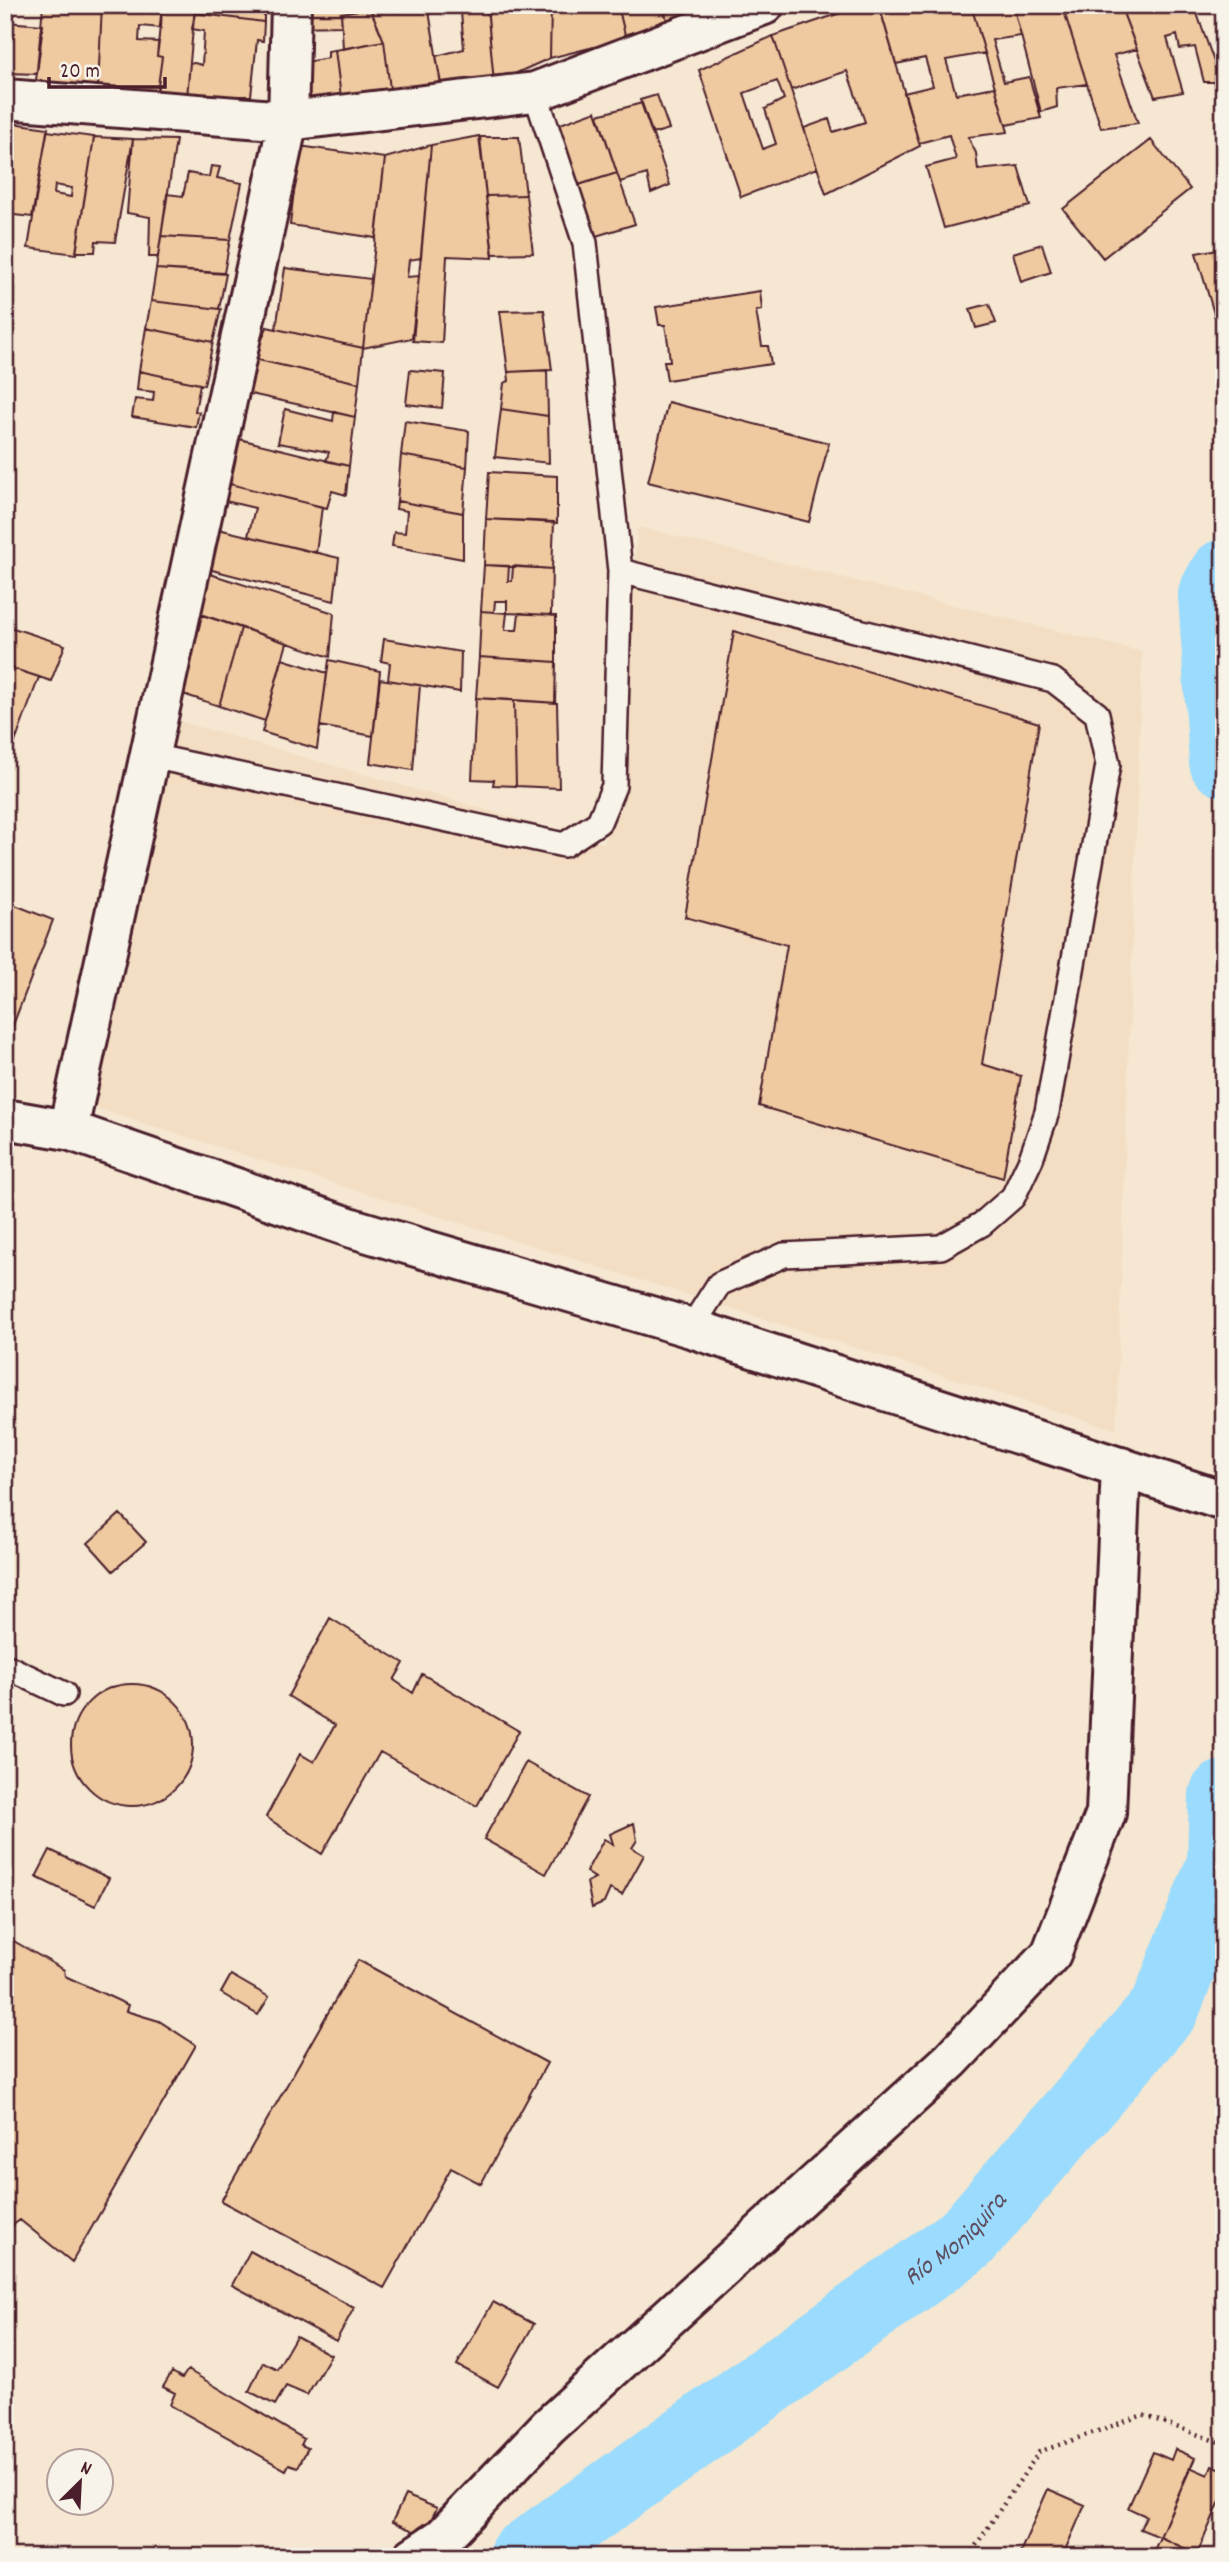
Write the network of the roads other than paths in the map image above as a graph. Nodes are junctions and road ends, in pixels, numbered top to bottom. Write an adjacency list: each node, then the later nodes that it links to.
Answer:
1 (290, 5): 5 (street)
2 (764, 5): 3 (street)
3 (535, 92): 5 (street); 6 (lane)
4 (5, 99): 5 (street)
5 (288, 121): 7 (street)
6 (620, 571): 7 (lane); 10 (lane)
7 (151, 756): 9 (street)
8 (5, 1119): 9 (street)
9 (68, 1130): 10 (street)
10 (691, 1328): 11 (street)
11 (1121, 1467): 12 (street); 15 (street)
12 (1224, 1501)
13 (5, 1666): 14 (lane)
14 (64, 1694)
15 (413, 2557)

